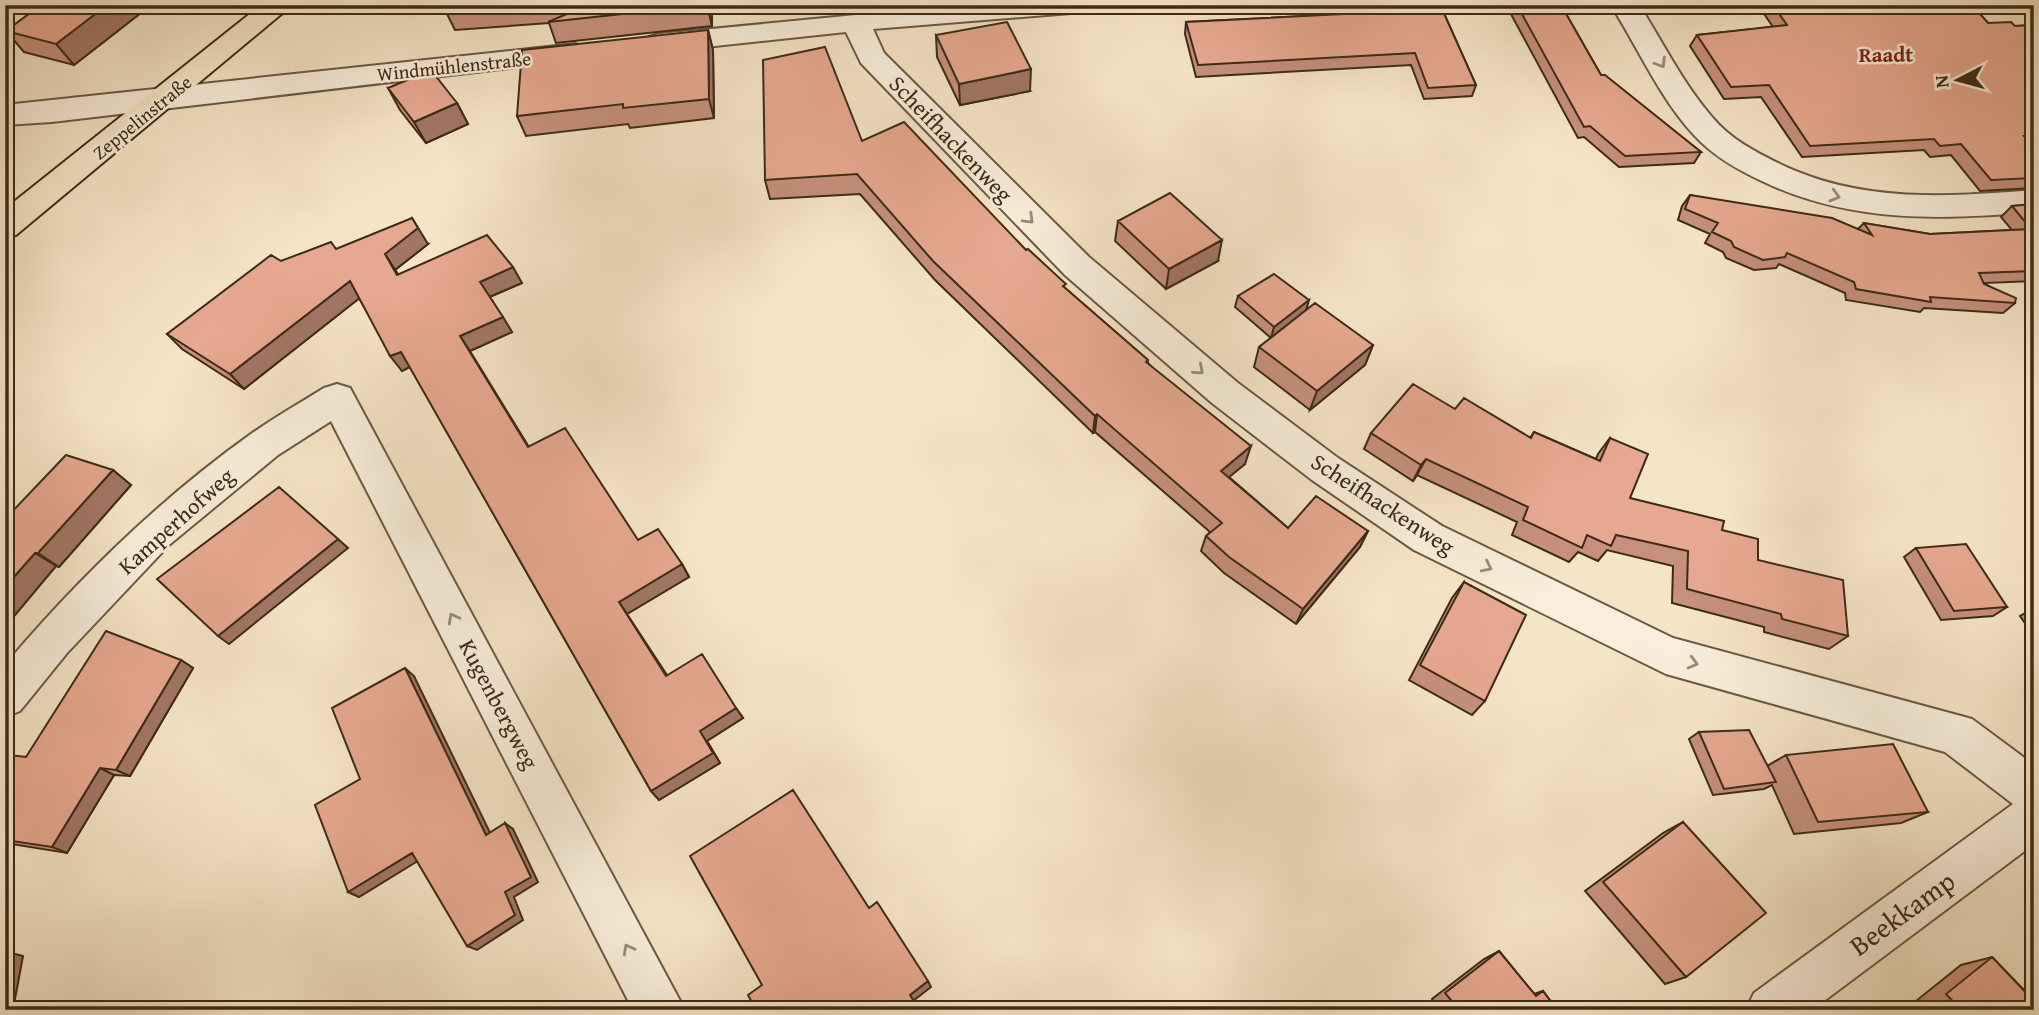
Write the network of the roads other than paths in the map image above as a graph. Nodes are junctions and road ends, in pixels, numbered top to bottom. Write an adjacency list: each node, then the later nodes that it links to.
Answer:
1 (278, 5): 7 (main road, Zeppelinstraße)
2 (1071, 5): 4 (street)
3 (1625, 5): 9 (street, one-way to 9)
4 (856, 22): 5 (street); 13 (street, Scheifhackenweg, one-way to 13)
5 (636, 46)
6 (595, 50): 7 (street, Windmühlenstraße)
7 (163, 99): 8 (street, Windmühlenstraße); 10 (main road, Zeppelinstraße)
8 (5, 115)
9 (2034, 201)
10 (5, 227)
11 (337, 398): 12 (street, Kamperhofweg); 15 (street, Kugenbergweg, one-way to 11)
12 (5, 697)
13 (2034, 792)
14 (2034, 816): 16 (street, Beekkamp)
15 (660, 1010)
16 (1771, 1010)

